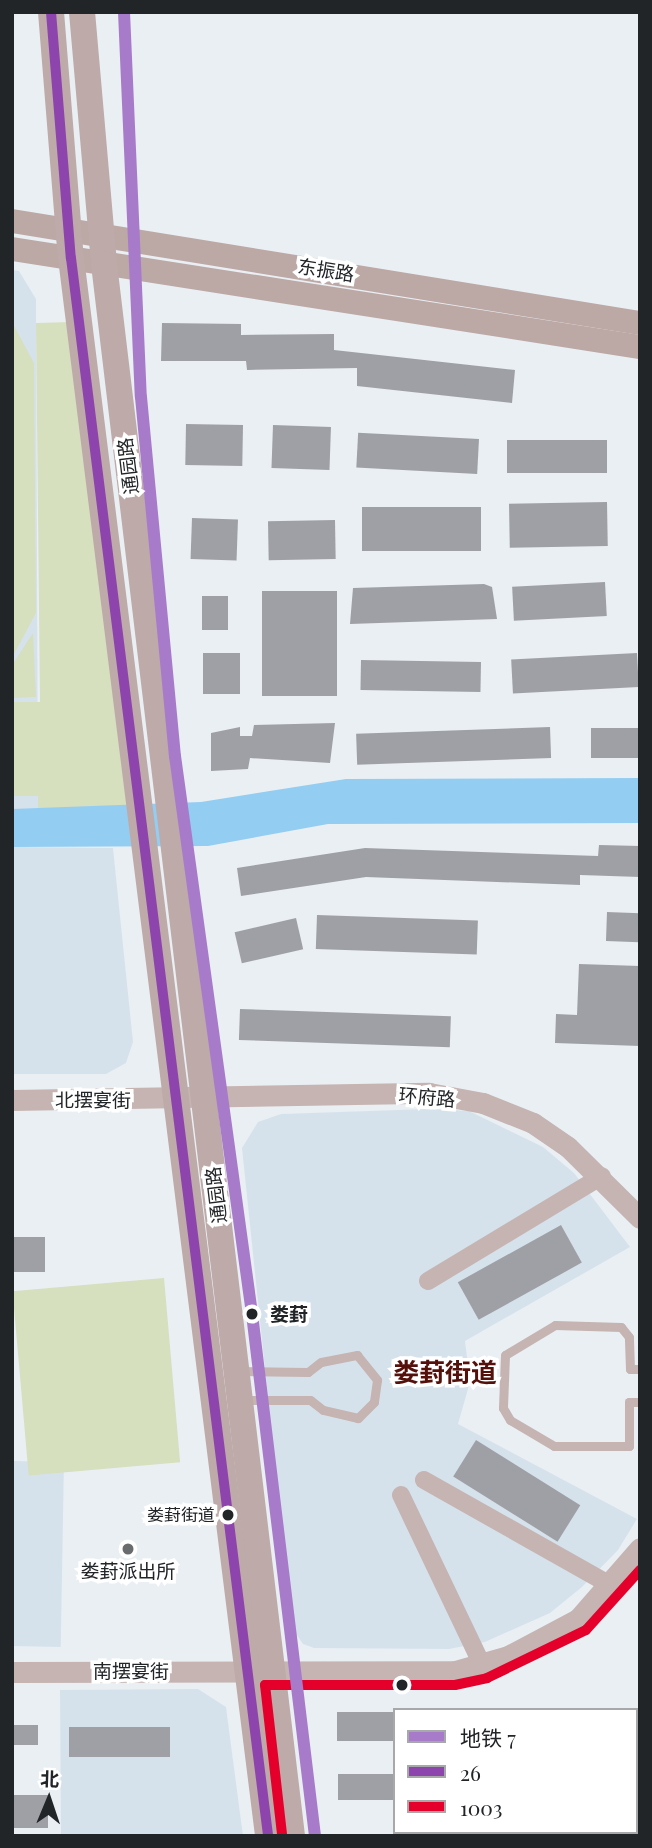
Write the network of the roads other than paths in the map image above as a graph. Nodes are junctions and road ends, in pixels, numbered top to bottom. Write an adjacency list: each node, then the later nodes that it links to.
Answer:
1 (51, 12): 4 (main road, 通园路)
2 (82, 12): 5 (main road, 通园路)
3 (12, 221): 4 (main road, 东振路)
4 (69, 230): 5 (main road, 东振路); 7 (main road, 通园路)
5 (101, 236): 8 (main road, 通园路); 9 (main road, 东振路)
6 (12, 250): 7 (main road, 东振路)
7 (71, 258): 8 (main road, 东振路); 13 (main road, 通园路)
8 (104, 264): 10 (main road, 东振路); 11 (main road, 通园路)
9 (640, 323)
10 (640, 347)
11 (205, 1098): 13 (street, 环府路); 14 (street, 环府路); 18 (main road, 通园路)
12 (12, 1100): 13 (street, 北摆宴街)
13 (174, 1100): 26 (main road, 通园路)
14 (603, 1175): 15 (street, 环府路); 16 (street)
15 (640, 1219)
16 (428, 1281)
17 (640, 1369): 20 (lane)
18 (237, 1371): 19 (main road, 通园路); 19 (lane)
19 (241, 1400): 26 (main road, 通园路)
20 (640, 1402)
21 (424, 1480): 24 (street)
22 (401, 1495): 25 (street)
23 (640, 1548): 24 (street)
24 (612, 1586): 25 (street)
25 (482, 1665): 26 (street)
26 (261, 1671): 27 (street, 南摆宴街); 28 (main road, 通园路); 29 (main road, 通园路)
27 (12, 1672)
28 (268, 1836)
29 (292, 1836)

